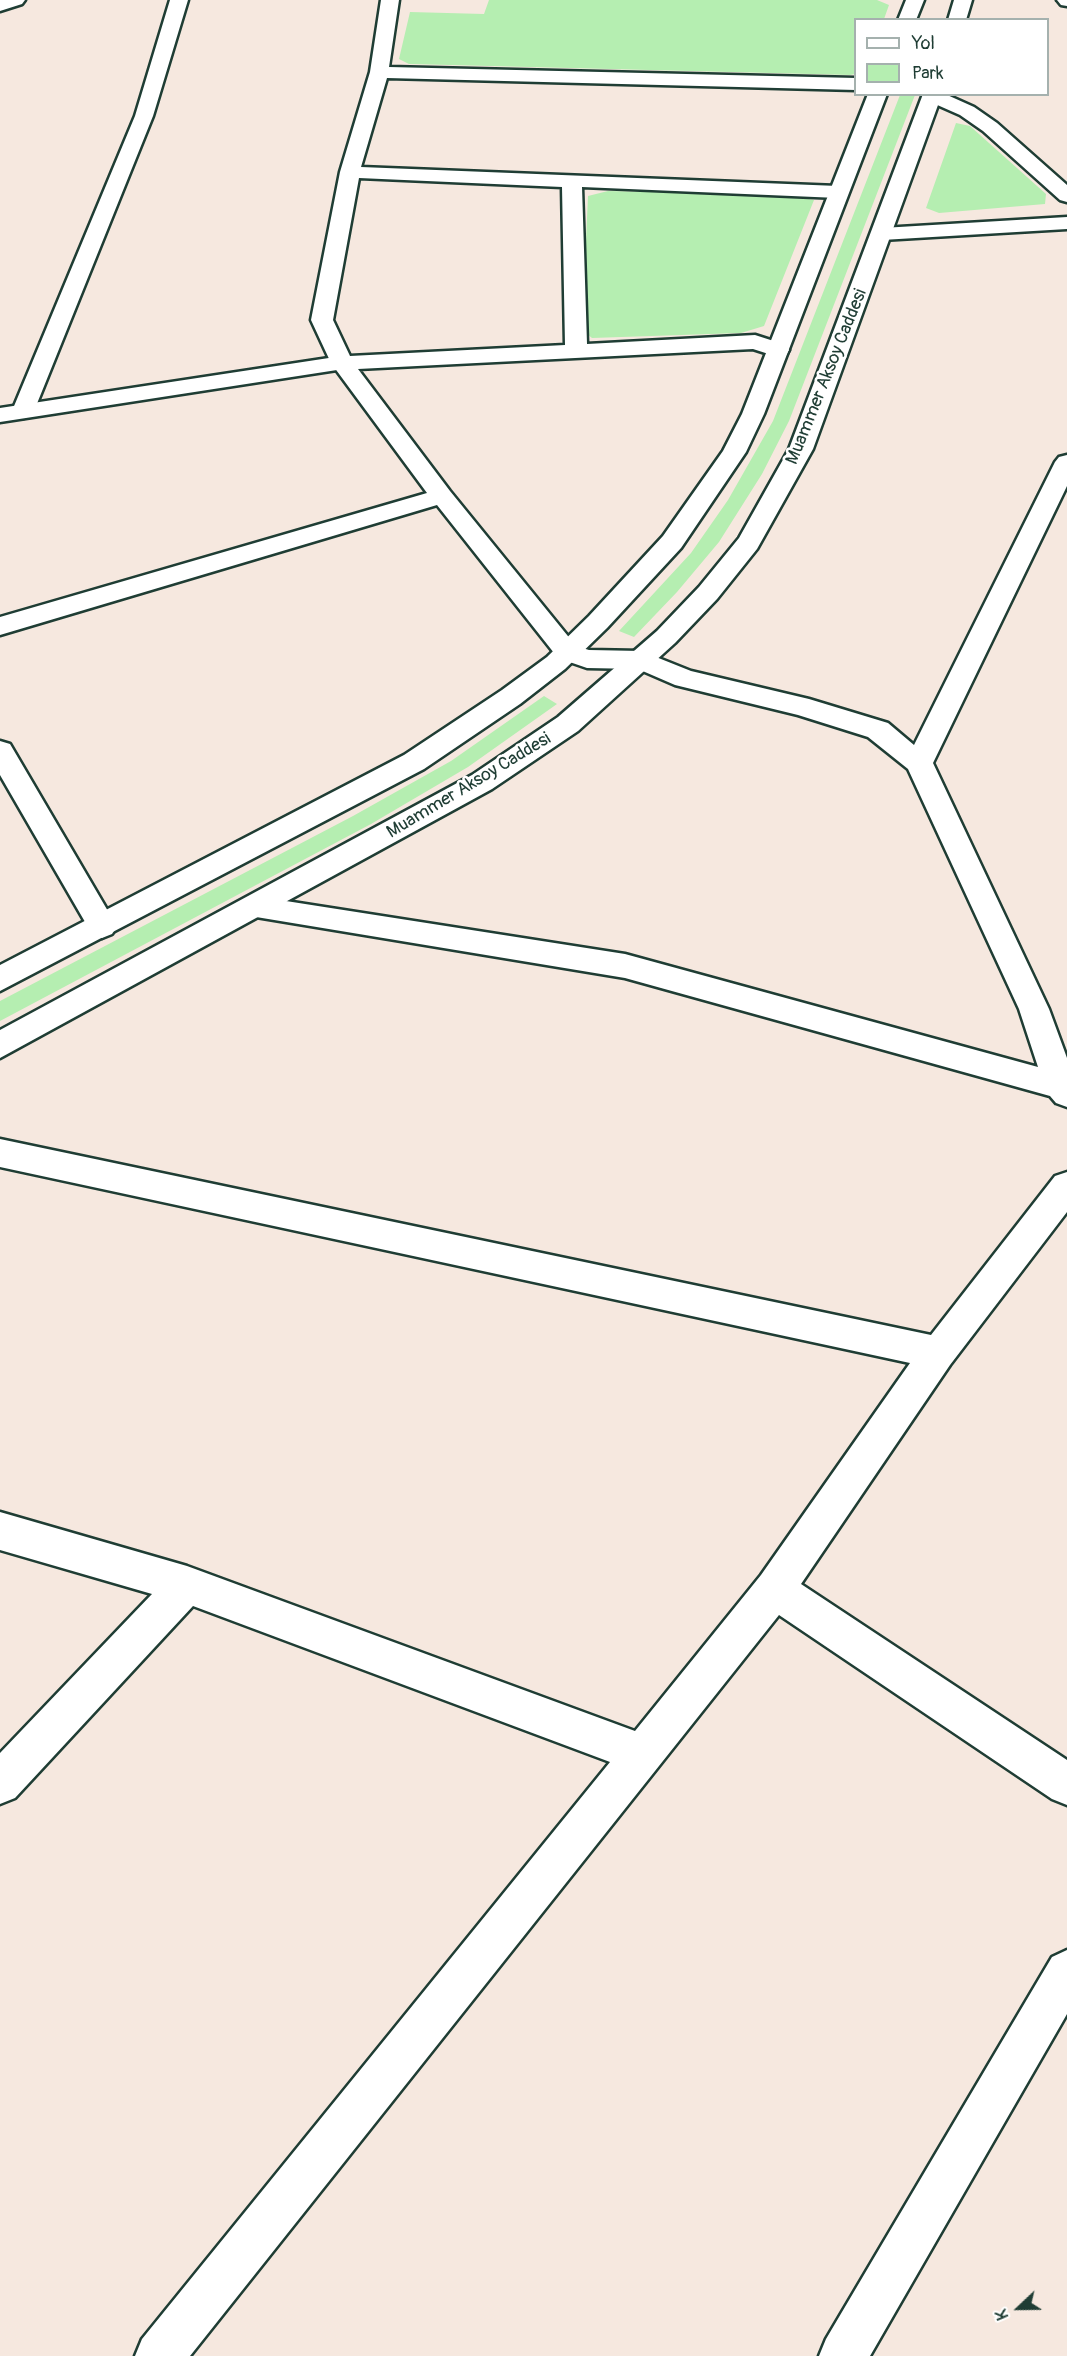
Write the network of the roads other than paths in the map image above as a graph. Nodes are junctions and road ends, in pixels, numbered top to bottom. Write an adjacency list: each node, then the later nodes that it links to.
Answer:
1 (16, 0): 6 (street)
2 (179, 0): 23 (street)
3 (390, 0): 9 (street)
4 (915, 0): 7 (street)
5 (963, 0): 8 (street)
6 (0, 6)
7 (908, 18)
8 (958, 18)
9 (379, 72): 10 (street); 14 (street)
10 (854, 84)
11 (877, 96): 16 (street)
12 (933, 96): 19 (street, Muammer Aksoy Caddesi)
13 (935, 96): 17 (street)
14 (350, 172): 15 (street); 22 (street)
15 (572, 181): 16 (street); 21 (street)
16 (838, 192): 20 (street)
17 (1067, 196)
18 (1067, 222): 19 (street)
19 (882, 234): 29 (street, Muammer Aksoy Caddesi)
20 (778, 350): 21 (street); 28 (street)
21 (576, 351): 22 (street)
22 (342, 363): 23 (street); 26 (street)
23 (23, 411): 24 (street)
24 (0, 415)
25 (1067, 462): 31 (street)
26 (442, 496): 27 (street); 28 (street)
27 (0, 626)
28 (567, 652): 29 (street); 33 (street)
29 (641, 660): 31 (street); 32 (street, Muammer Aksoy Caddesi)
30 (0, 751): 33 (street)
31 (919, 763): 36 (street)
32 (254, 907): 35 (street, Muammer Aksoy Caddesi); 36 (street)
33 (102, 926): 34 (street)
34 (0, 979)
35 (0, 1045)
36 (1064, 1090)
37 (0, 1153): 39 (street)
38 (1067, 1186): 39 (street)
39 (938, 1353): 42 (street)
40 (0, 1531): 41 (street)
41 (187, 1586): 43 (street); 44 (street)
42 (775, 1589): 43 (street); 45 (street)
43 (643, 1754): 47 (street)
44 (0, 1783)
45 (1067, 1784)
46 (1067, 1972): 48 (street)
47 (159, 2356)
48 (843, 2356)

